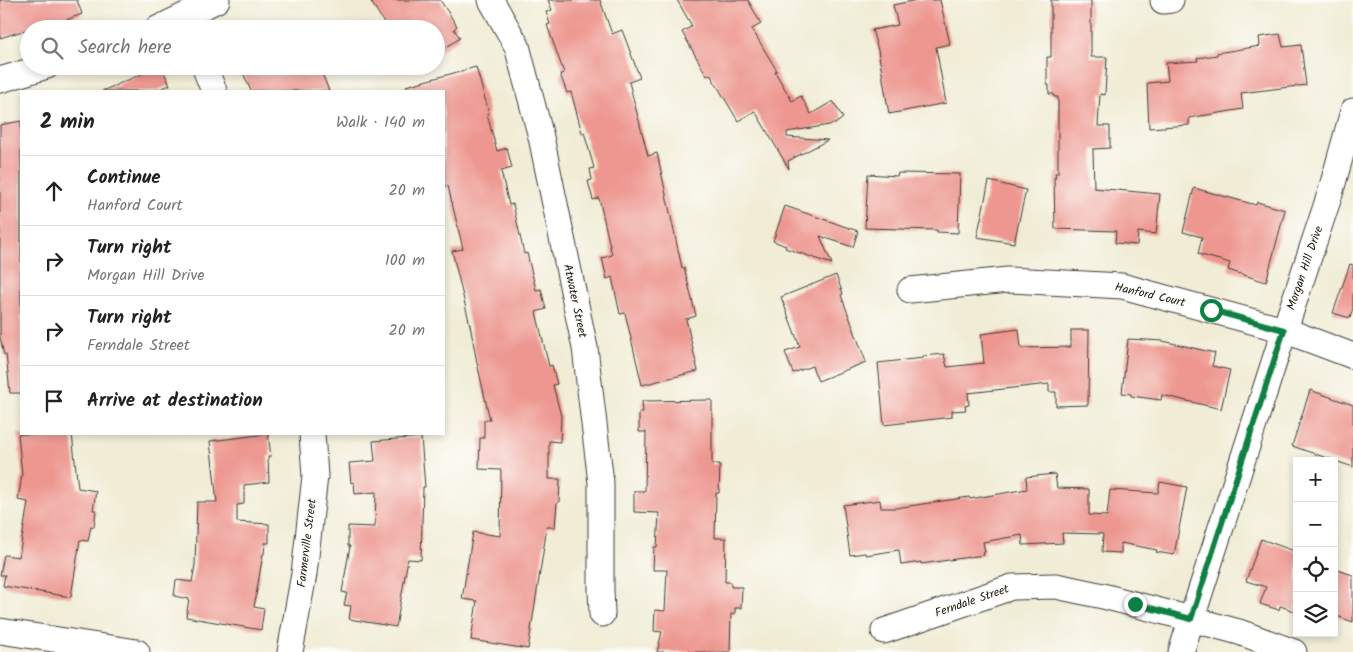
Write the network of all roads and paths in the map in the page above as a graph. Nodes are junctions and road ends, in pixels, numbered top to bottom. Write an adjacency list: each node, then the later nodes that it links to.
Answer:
1 (216, 0): 3 (street)
2 (490, 0): 13 (street, Atwater Street)
3 (190, 20)
4 (20, 74): 6 (street)
5 (208, 75): 7 (street)
6 (0, 80)
7 (214, 90)
8 (1353, 111): 10 (street, Morgan Hill Drive)
9 (910, 290): 10 (street, Hanford Court)
10 (1284, 330): 11 (street, Hanford Court); 14 (street, Morgan Hill Drive)
11 (1353, 356)
12 (312, 435): 18 (street, Farmerville Street)
13 (602, 614)
14 (1191, 619): 16 (street, Ferndale Street); 19 (street, Morgan Hill Drive); 20 (street, Ferndale Street)
15 (0, 631): 17 (street)
16 (884, 631)
17 (137, 652)
18 (290, 652)
19 (1181, 652)
20 (1294, 652)

